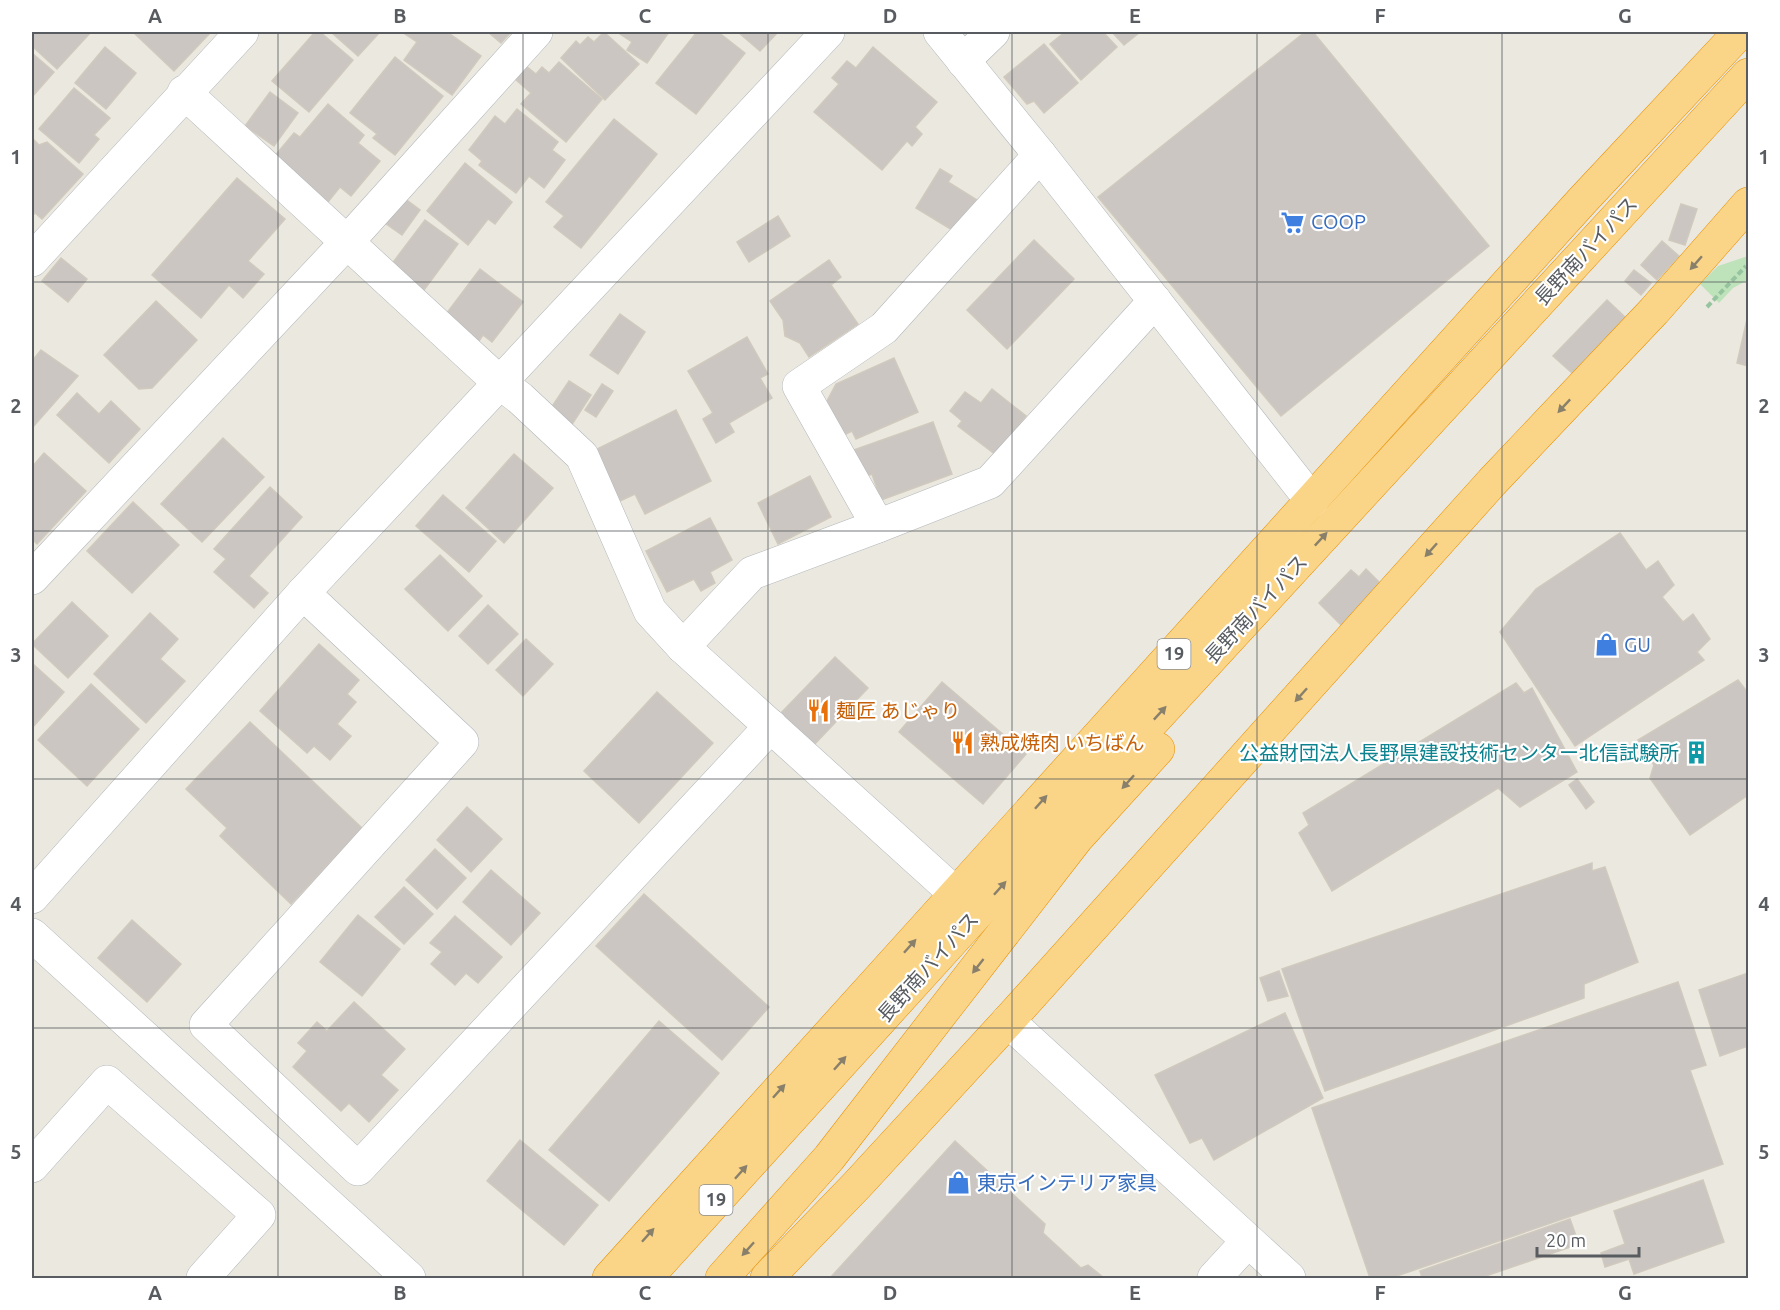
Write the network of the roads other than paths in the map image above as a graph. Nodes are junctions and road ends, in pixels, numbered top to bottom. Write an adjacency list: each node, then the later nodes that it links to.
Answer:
1 (242, 32): 9 (street)
2 (536, 32): 14 (street)
3 (828, 32): 17 (street)
4 (940, 32): 7 (street)
5 (993, 32): 7 (street)
6 (1740, 32): 18 (highway, 19)
7 (963, 61): 11 (street)
8 (1749, 75): 33 (highway, 長野南バイパス / 19, one-way to 8)
9 (184, 92): 14 (street); 15 (street)
10 (1749, 104): 34 (highway, 長野南バイパス, one-way to 34)
11 (1040, 155): 16 (street); 19 (street)
12 (1749, 204): 13 (highway)
13 (1737, 227): 27 (highway, one-way to 27)
14 (347, 242): 17 (street); 20 (street)
15 (32, 260)
16 (1155, 301): 18 (street); 19 (street)
17 (500, 383): 21 (street); 22 (street)
18 (1312, 501): 24 (highway, 19, one-way to 18)
19 (878, 526): 22 (street)
20 (32, 578)
21 (303, 593): 23 (street); 25 (street)
22 (684, 647): 23 (street)
23 (771, 726): 24 (street)
24 (957, 895): 32 (highway, 19, one-way to 24)
25 (32, 897)
26 (32, 935): 31 (street)
27 (1008, 1021): 29 (street); 35 (highway)
28 (32, 1166): 30 (street)
29 (1248, 1241): 36 (street); 37 (street)
30 (203, 1278)
31 (409, 1278)
32 (609, 1278)
33 (646, 1278)
34 (722, 1278)
35 (767, 1278)
36 (1214, 1278)
37 (1289, 1278)

